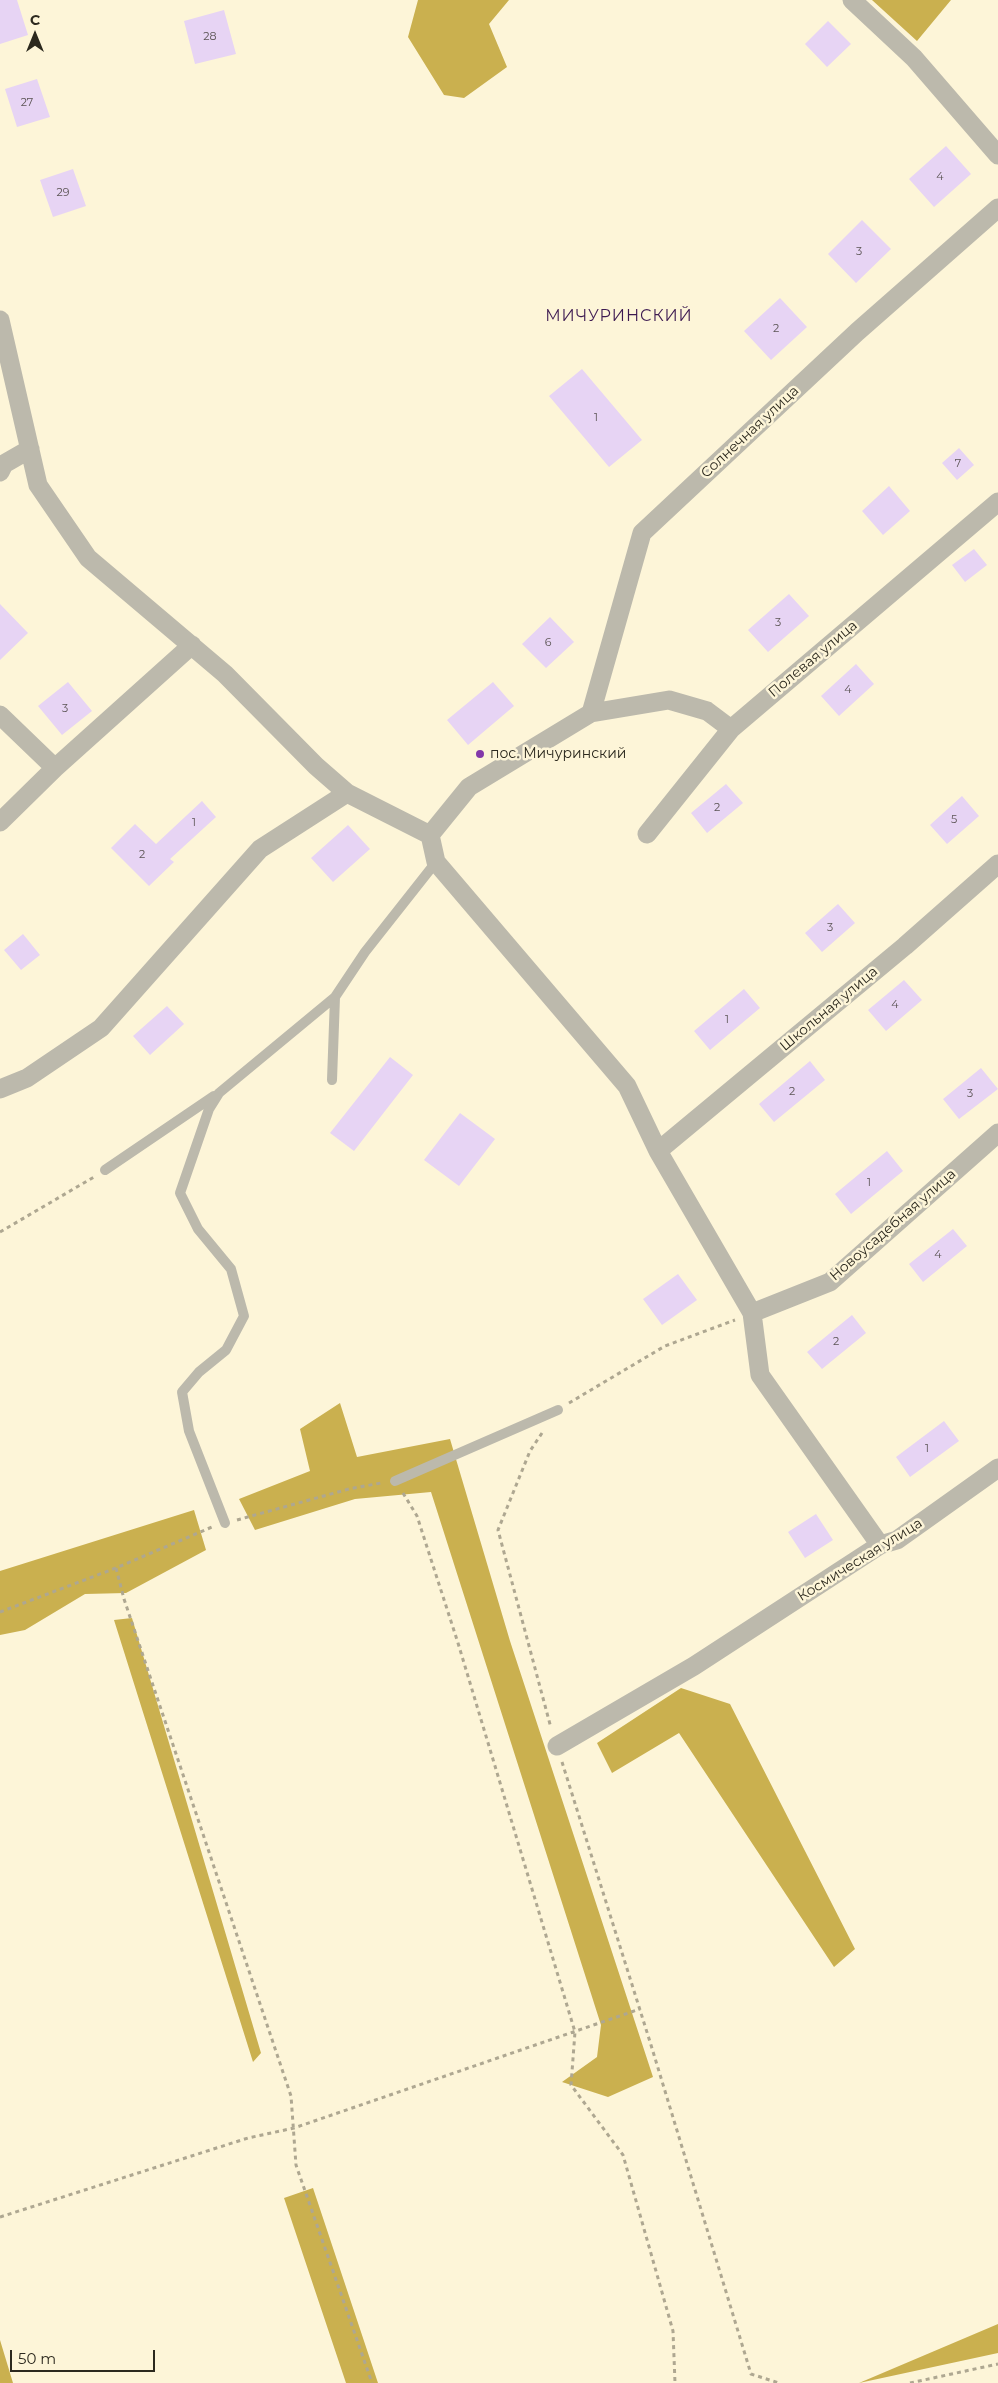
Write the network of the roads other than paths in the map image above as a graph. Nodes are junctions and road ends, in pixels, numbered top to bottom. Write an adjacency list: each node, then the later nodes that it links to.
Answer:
1 (852, 0): 2 (street)
2 (998, 155)
3 (998, 208): 9 (street, Солнечная улица)
4 (0, 320): 5 (street)
5 (30, 449): 6 (street); 8 (street)
6 (0, 472)
7 (998, 502): 11 (street, Полевая улица)
8 (192, 645): 12 (street); 13 (street)
9 (590, 712): 11 (street); 16 (street)
10 (0, 715): 12 (street)
11 (731, 729): 15 (street, Полевая улица)
12 (55, 768): 14 (street)
13 (347, 793): 16 (street); 21 (street)
14 (0, 822)
15 (646, 834)
16 (430, 835): 17 (street)
17 (436, 862): 19 (lane); 24 (street)
18 (998, 864): 24 (street, Школьная улица)
19 (335, 997): 20 (lane); 22 (lane)
20 (332, 1080)
21 (0, 1089)
22 (218, 1093): 25 (lane); 30 (lane)
23 (998, 1133): 26 (street, Новоусадебная улица)
24 (658, 1150): 26 (street)
25 (105, 1170)
26 (752, 1314): 31 (street)
27 (558, 1410): 29 (lane)
28 (998, 1468): 31 (street, Космическая улица)
29 (395, 1481)
30 (225, 1523)
31 (880, 1545): 32 (street, Космическая улица)
32 (557, 1746)

